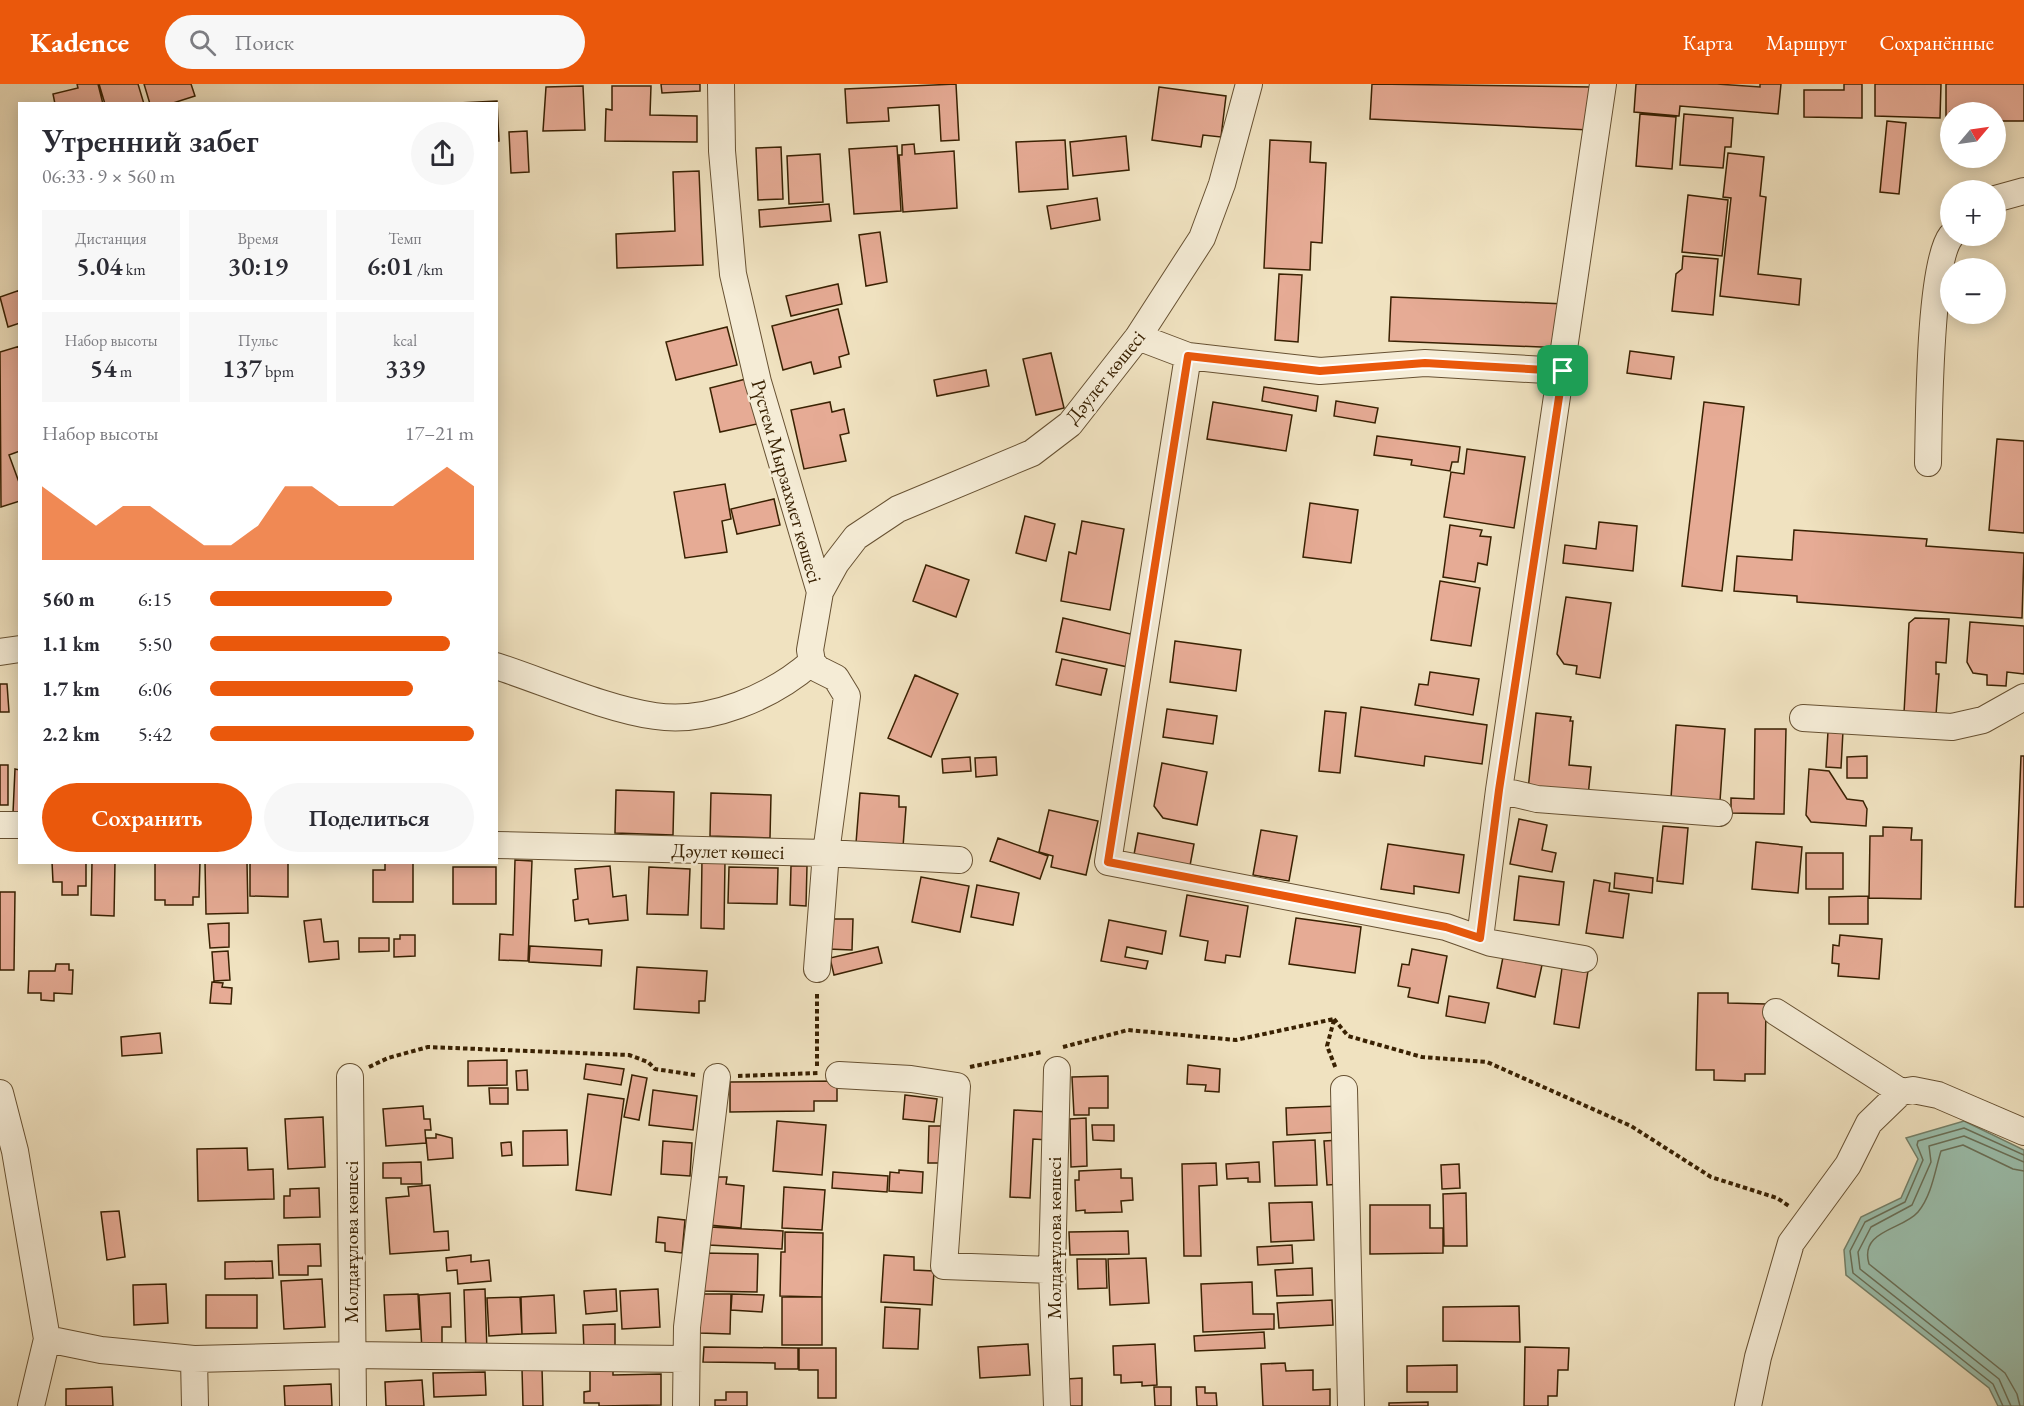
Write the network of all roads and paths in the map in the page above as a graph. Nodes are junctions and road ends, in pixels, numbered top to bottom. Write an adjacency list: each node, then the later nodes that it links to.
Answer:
1 (721, 84): 11 (street, Рүстем Мырзахмет көшесі)
2 (1249, 84): 7 (street, Дәулет көшесі)
3 (1603, 84): 9 (street)
4 (2024, 191): 5 (street)
5 (2006, 196)
6 (1946, 246): 10 (street)
7 (1138, 337): 8 (street); 11 (street, Дәулет көшесі)
8 (1188, 356): 9 (street); 25 (street)
9 (1563, 371): 18 (street)
10 (1928, 463)
11 (820, 592): 14 (street, Рүстем Мырзахмет көшесі)
12 (18, 649): 13 (street)
13 (0, 652)
14 (812, 662): 15 (street); 23 (street)
15 (498, 667)
16 (2024, 697): 17 (street)
17 (1803, 718)
18 (1499, 790): 19 (street); 25 (street)
19 (1719, 813)
20 (0, 825): 21 (street)
21 (18, 825)
22 (498, 845): 23 (street, Дәулет көшесі)
23 (826, 853): 24 (street, Дәулет көшесі); 27 (street)
24 (959, 860)
25 (1480, 938): 26 (street)
26 (1584, 959)
27 (817, 969): 31 (path)
28 (1776, 1012): 36 (street)
29 (1334, 1019): 30 (path); 35 (path); 39 (path)
30 (1056, 1056): 34 (path); 40 (street, Молдағұлова көшесі)
31 (828, 1074): 33 (path); 34 (street)
32 (350, 1077): 33 (path); 42 (street, Молдағұлова көшесі)
33 (717, 1077): 44 (street)
34 (957, 1086): 40 (street)
35 (1344, 1089): 50 (street)
36 (1901, 1092): 38 (street); 39 (street)
37 (0, 1093): 41 (street)
38 (2024, 1132)
39 (1807, 1219): 51 (street)
40 (1052, 1270): 49 (street, Молдағұлова көшесі)
41 (46, 1339): 43 (street); 45 (street)
42 (351, 1355): 43 (street); 44 (street); 47 (street, Молдағұлова көшесі)
43 (194, 1359): 46 (street)
44 (685, 1359): 48 (street)
45 (31, 1406)
46 (195, 1406)
47 (353, 1406)
48 (686, 1406)
49 (1057, 1406)
50 (1351, 1406)
51 (1749, 1406)

